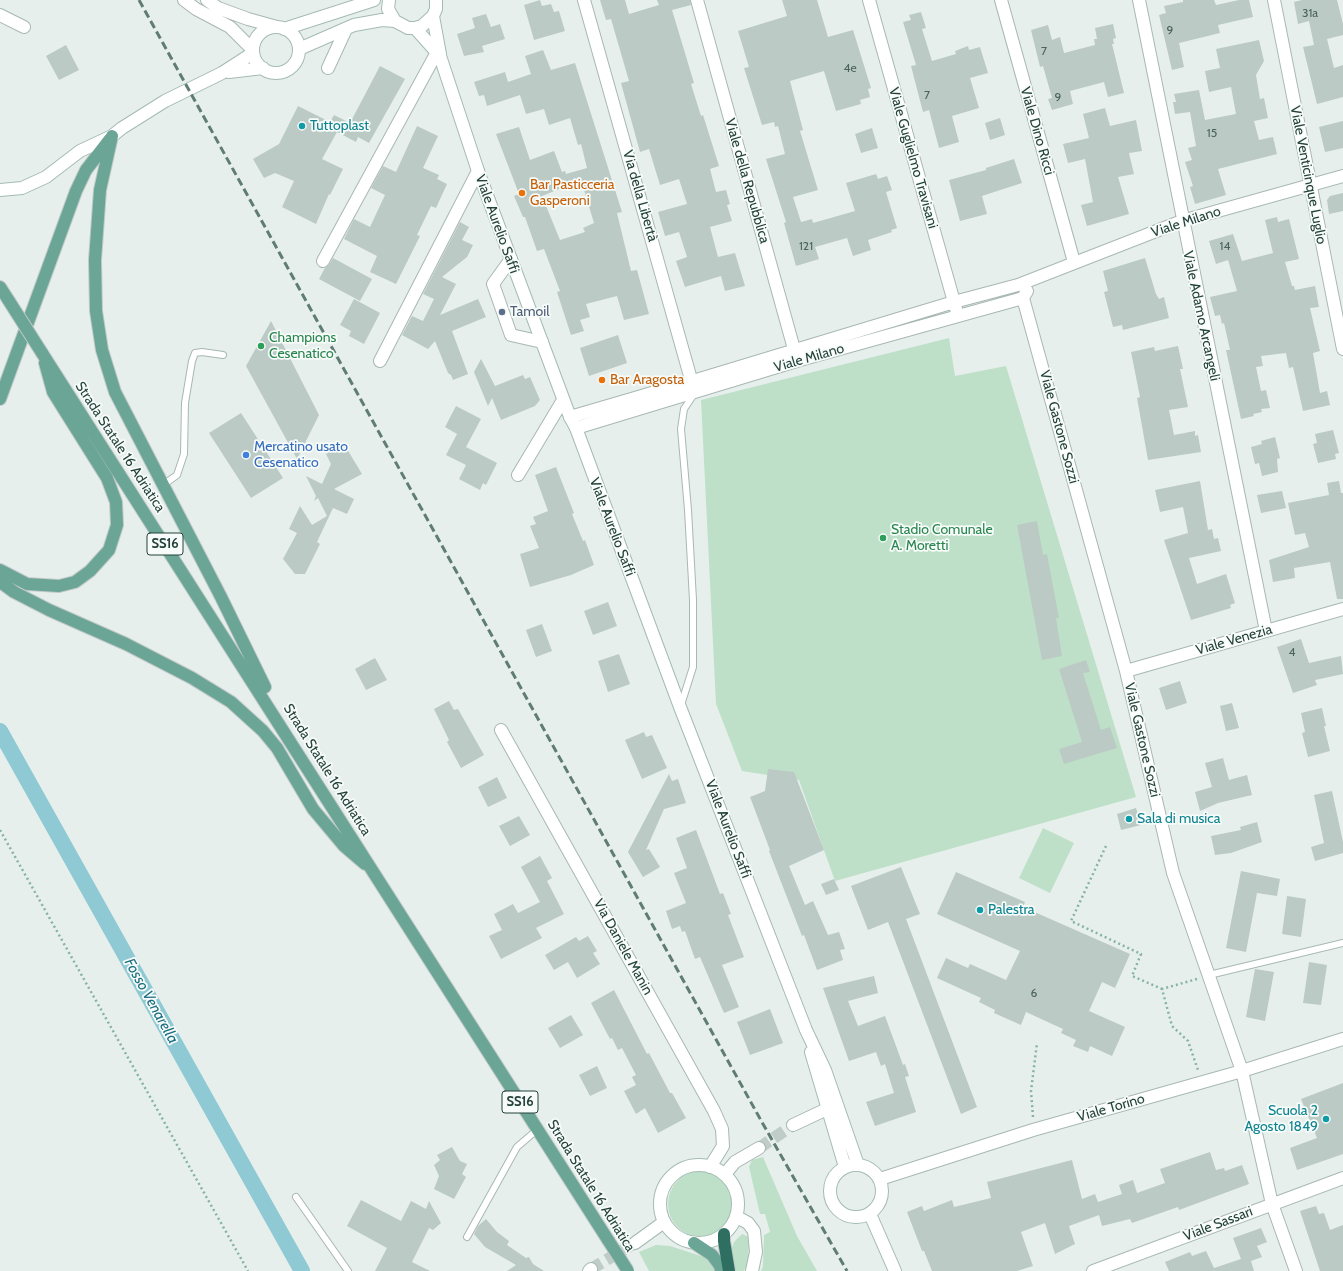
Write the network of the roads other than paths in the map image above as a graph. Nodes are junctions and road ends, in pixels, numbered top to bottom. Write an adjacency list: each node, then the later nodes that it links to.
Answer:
1 (184, 0): 20 (street)
2 (207, 0): 16 (street)
3 (374, 0): 16 (street)
4 (389, 0): 14 (street)
5 (436, 0): 13 (street)
6 (584, 0): 46 (street, Via della Libertà)
7 (697, 0): 40 (street, Viale della Repubblica)
8 (868, 0): 37 (street, Viale Guglielmo Travisani)
9 (1001, 0): 33 (street, Viale Dino Ricci)
10 (1139, 0): 30 (street, Viale Adamo Arcangeli)
11 (1274, 0): 28 (street, Viale Venticinque Luglio)
12 (0, 15): 15 (street)
13 (433, 16): 17 (street); 21 (street)
14 (395, 21): 17 (street); 18 (street)
15 (24, 27)
16 (281, 28): 19 (street); 20 (street)
17 (415, 28): 21 (street, Viale Aurelio Saffi)
18 (346, 29): 19 (street); 23 (street)
19 (299, 50): 22 (street)
20 (253, 52): 22 (street); 24 (street)
21 (439, 54): 26 (street, Viale Aurelio Saffi); 32 (street)
22 (263, 68): 24 (street)
23 (328, 68)
24 (222, 73): 25 (street)
25 (112, 136): 29 (street); 47 (main road); 52 (main road)
26 (478, 171): 31 (street, Viale Aurelio Saffi); 45 (street)
27 (1343, 176): 28 (street, Viale Milano)
28 (1310, 186): 30 (street, Viale Milano); 41 (street, Viale Venticinque Luglio)
29 (0, 190)
30 (1182, 221): 33 (street, Viale Milano); 56 (street, Viale Adamo Arcangeli)
31 (510, 259): 39 (street, Viale Aurelio Saffi); 39 (street)
32 (323, 261)
33 (1074, 262): 34 (street, Viale Milano)
34 (1033, 279): 36 (street); 37 (street, Viale Milano)
35 (0, 287): 42 (main road, Strada Statale 16 Adriatica / SS16, bridge)
36 (1023, 298): 38 (street, Viale Milano); 57 (street, Viale Gastone Sozzi)
37 (954, 302): 38 (street, Viale Guglielmo Travisani); 40 (street, Viale Milano)
38 (958, 316): 44 (street, Viale Milano)
39 (542, 342): 48 (street, Viale Aurelio Saffi)
40 (794, 349): 44 (street, Viale della Repubblica); 46 (street, Viale Milano)
41 (1343, 349)
42 (42, 353): 53 (main road); 60 (main road, Strada Statale 16 Adriatica / SS16)
43 (223, 355): 52 (lane)
44 (800, 360): 46 (street, Viale Milano)
45 (380, 361)
46 (694, 387): 49 (street, Viale Milano); 50 (street, Viale Milano); 58 (lane)
47 (0, 399)
48 (563, 400): 49 (street, Viale Aurelio Saffi); 51 (street)
49 (570, 417): 50 (street, Viale Aurelio Saffi)
50 (576, 428): 58 (street, Viale Aurelio Saffi)
51 (518, 475)
52 (163, 485): 60 (main road)
53 (0, 570)
54 (0, 582): 61 (main road)
55 (1343, 609): 56 (street, Viale Venezia)
56 (1266, 631): 57 (street, Viale Venezia)
57 (1126, 672): 63 (street, Viale Gastone Sozzi)
58 (680, 707): 64 (street, Viale Aurelio Saffi)
59 (501, 730): 72 (street, Via Daniele Manin)
60 (288, 735): 61 (main road, Strada Statale 16 Adriatica / SS16)
61 (374, 871): 69 (main road, Strada Statale 16 Adriatica / SS16)
62 (1343, 943): 63 (lane)
63 (1209, 975): 66 (street, Viale Gastone Sozzi)
64 (806, 1030): 67 (street, Viale Aurelio Saffi); 71 (street, Viale Aurelio Saffi)
65 (1343, 1039): 66 (street, Viale Torino)
66 (1242, 1072): 76 (street, Viale Torino); 78 (street, Viale Gastone Sozzi)
67 (828, 1109): 68 (street); 73 (street, Viale Aurelio Saffi)
68 (793, 1125)
69 (538, 1129): 83 (lane); 87 (main road, Strada Statale 16 Adriatica / SS16, bridge)
70 (759, 1148): 74 (street)
71 (858, 1165): 73 (street); 76 (street)
72 (710, 1167): 74 (street); 81 (street)
73 (845, 1167): 79 (street)
74 (725, 1174): 80 (street)
75 (1343, 1178): 78 (street, Viale Sassari)
76 (880, 1179): 79 (street)
77 (296, 1197): 86 (lane)
78 (1272, 1204): 92 (street, Viale Sassari); 93 (street, Viale Gastone Sozzi)
79 (870, 1214): 91 (street)
80 (737, 1217): 82 (street); 90 (street)
81 (664, 1222): 84 (street); 85 (street)
82 (724, 1234): 85 (street); 89 (highway)
83 (467, 1237)
84 (635, 1243)
85 (694, 1243): 88 (main road)
86 (348, 1271)
87 (628, 1271)
88 (721, 1271)
89 (729, 1271)
90 (752, 1271)
91 (895, 1271)
92 (1093, 1271)
93 (1296, 1271)

